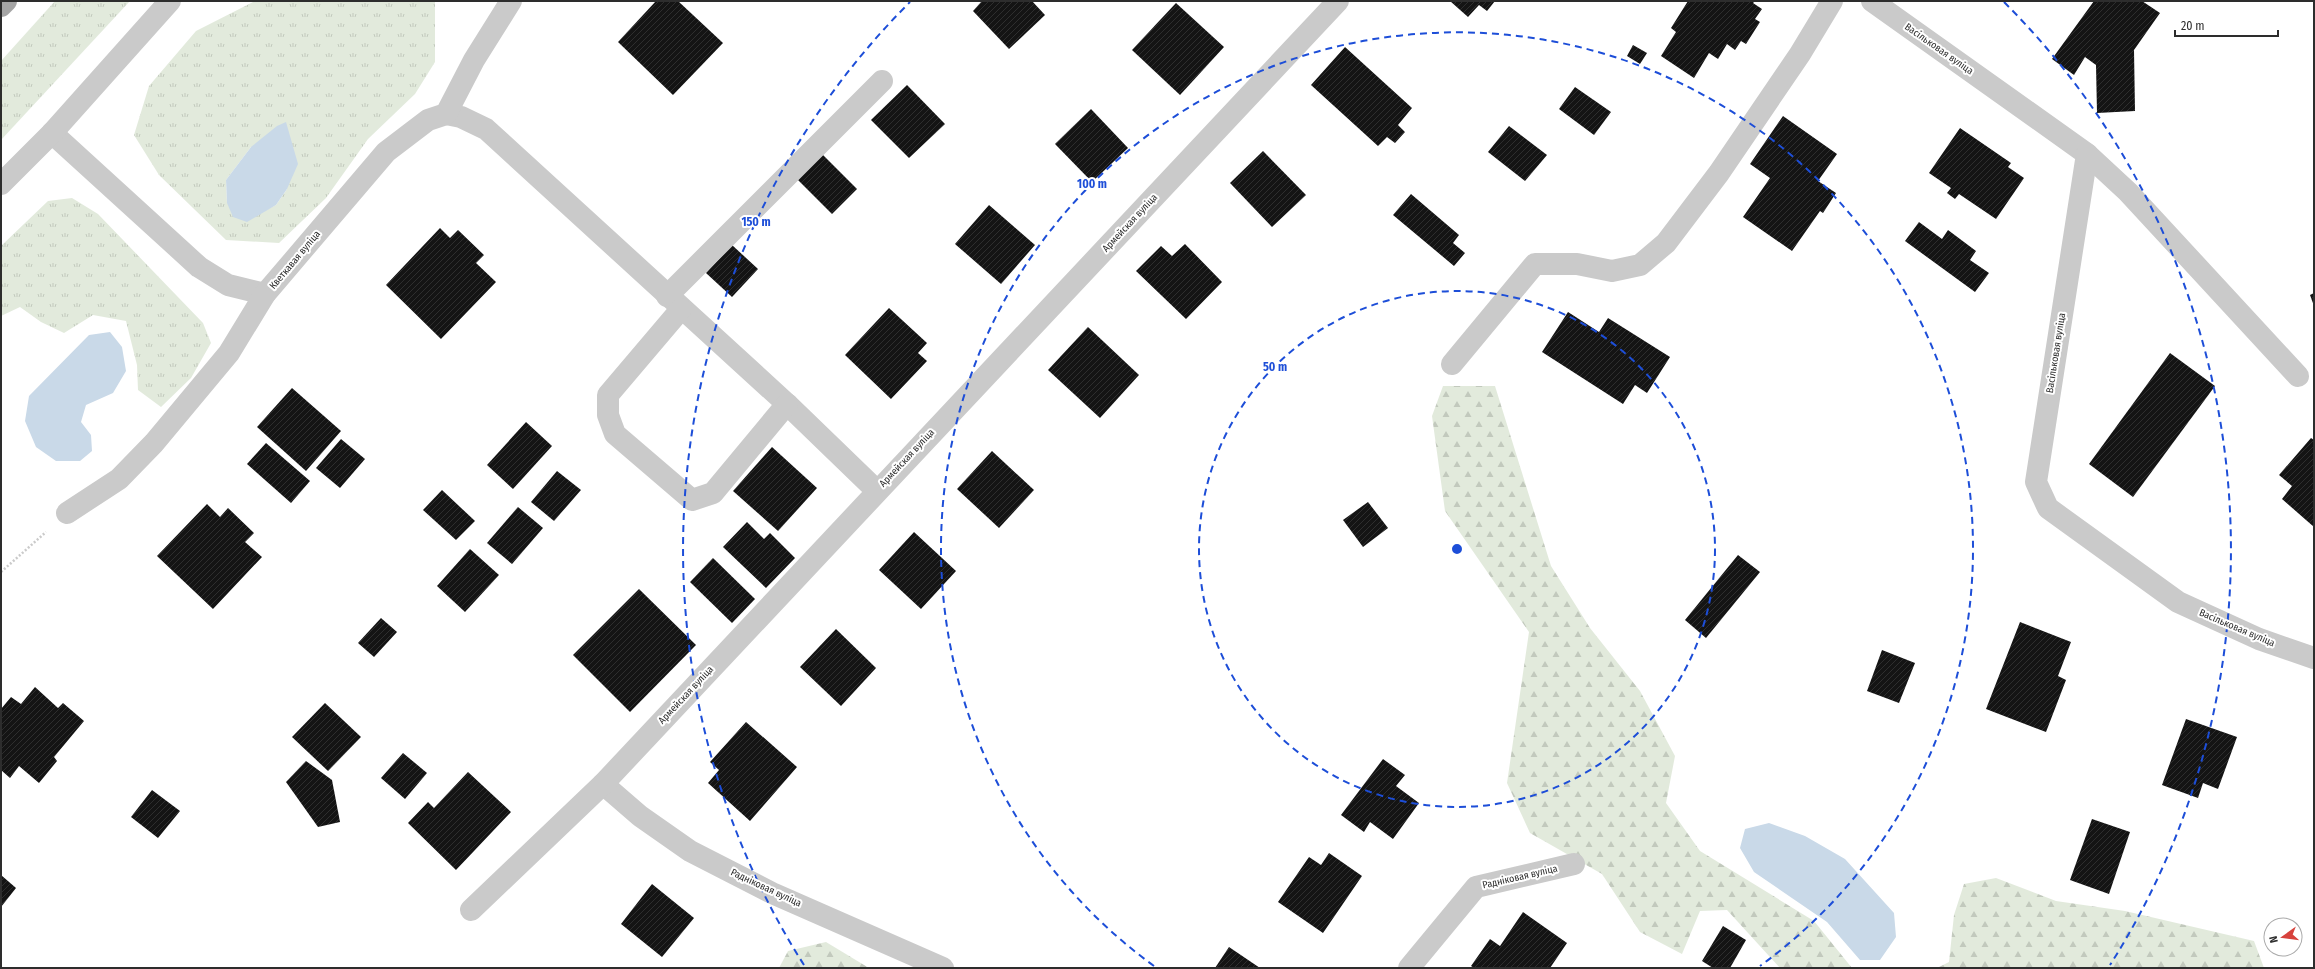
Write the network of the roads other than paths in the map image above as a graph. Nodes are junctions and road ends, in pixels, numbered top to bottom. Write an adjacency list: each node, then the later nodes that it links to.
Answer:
1 (6, 1): 7 (main road)
2 (170, 1): 10 (street)
3 (511, 1): 9 (street)
4 (1338, 1): 18 (street, Армейская вуліца)
5 (1832, 1): 15 (street)
6 (1872, 1): 11 (street, Васільковая вуліца)
7 (1, 6)
8 (882, 81): 14 (street)
9 (446, 114): 13 (street, Кветкавая вуліца); 14 (street)
10 (52, 133): 12 (street); 13 (street)
11 (2087, 154): 16 (street); 20 (street, Васільковая вуліца)
12 (1, 184)
13 (266, 294): 19 (street, Кветкавая вуліца)
14 (674, 303): 17 (street); 17 (street)
15 (1452, 364)
16 (2298, 376)
17 (787, 404): 18 (street)
18 (877, 491): 21 (street, Армейская вуліца)
19 (67, 513)
20 (2314, 658)
21 (603, 784): 23 (street, Армейская вуліца); 24 (street, Радніковая вуліца)
22 (1574, 864): 25 (street, Радніковая вуліца)
23 (471, 910)
24 (944, 968)
25 (1409, 968)

